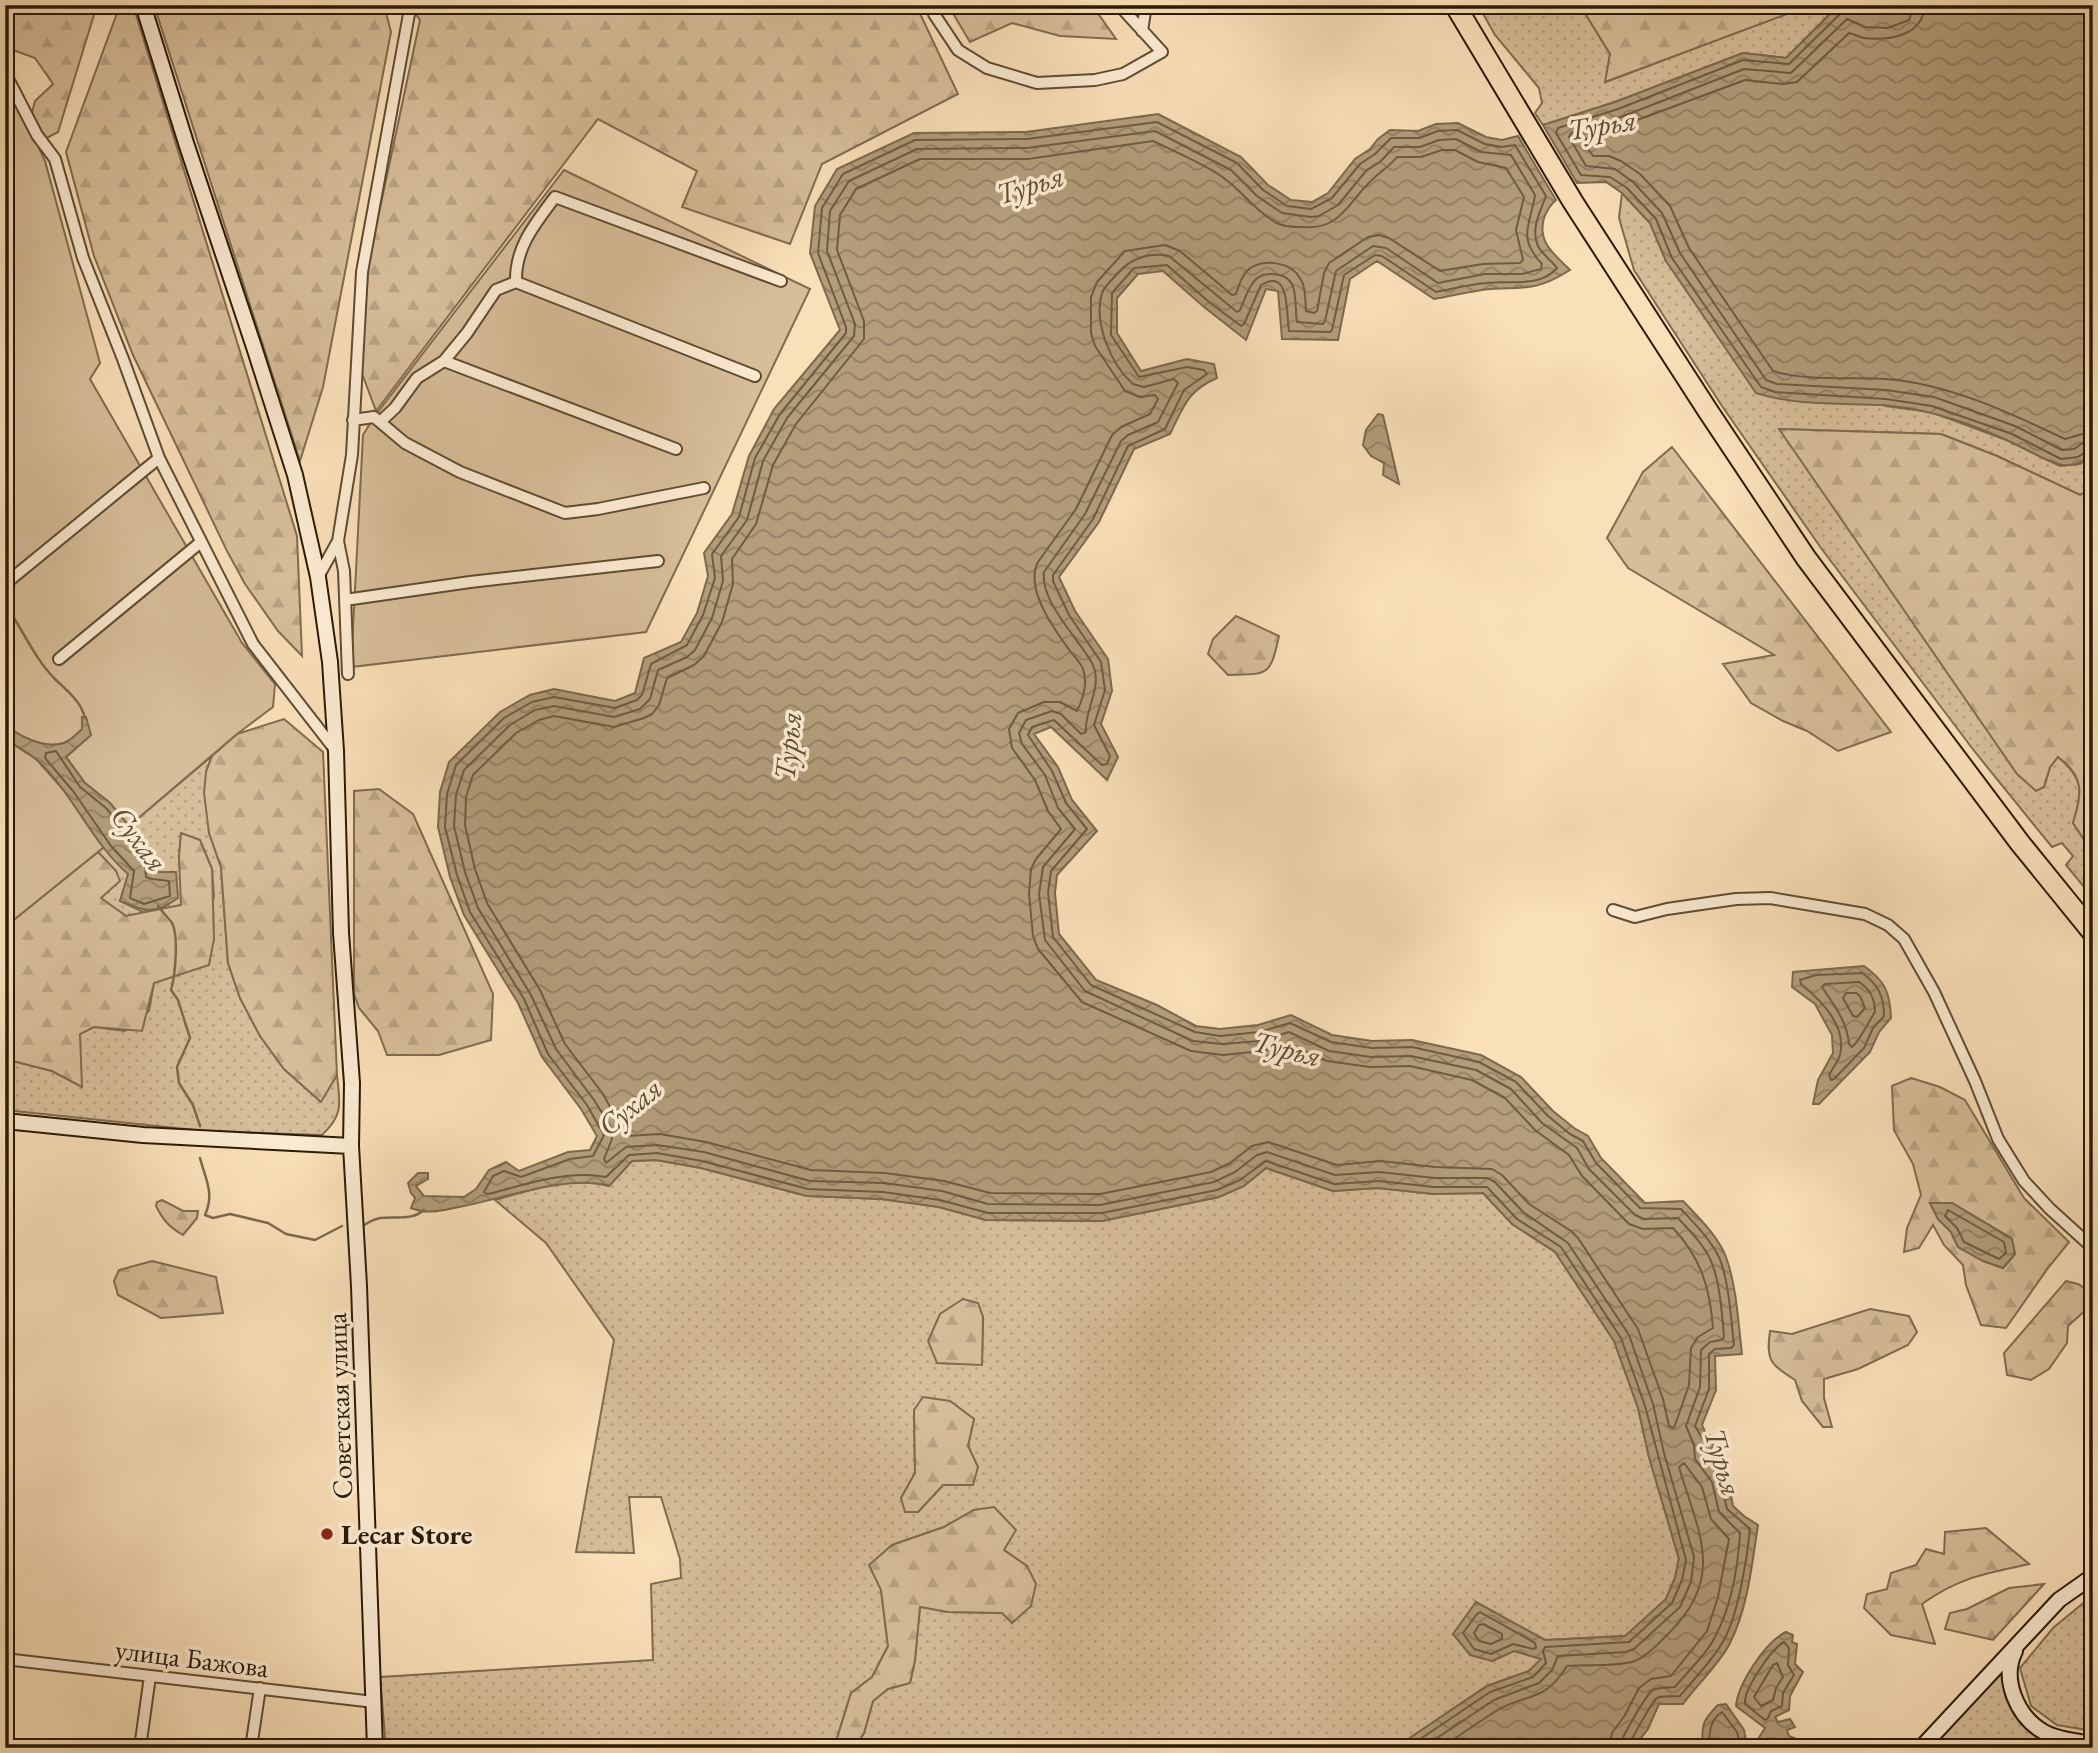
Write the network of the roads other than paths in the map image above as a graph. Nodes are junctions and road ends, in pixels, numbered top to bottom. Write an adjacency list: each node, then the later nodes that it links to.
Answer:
1 (143, 5): 22 (main road, Советская улица)
2 (401, 5): 7 (street)
3 (931, 5): 8 (street)
4 (1119, 5): 8 (street)
5 (1146, 5): 8 (street)
6 (1455, 5): 29 (highway)
7 (413, 10): 14 (street)
8 (1142, 30)
9 (5, 73): 17 (street)
10 (780, 281): 11 (street)
11 (516, 282): 12 (street); 13 (street)
12 (444, 361): 15 (street); 16 (street)
13 (755, 376)
14 (353, 420): 15 (street); 19 (street)
15 (380, 422): 18 (street)
16 (676, 449)
17 (159, 458): 20 (street); 23 (street)
18 (704, 488)
19 (338, 541): 22 (street); 24 (street)
20 (201, 542): 25 (street); 27 (street)
21 (659, 561): 24 (street)
22 (318, 577): 27 (main road, Советская улица)
23 (5, 584)
24 (345, 600): 26 (street)
25 (59, 659)
26 (348, 674)
27 (336, 751): 31 (main road, Советская улица)
28 (1613, 910): 32 (street)
29 (2093, 933)
30 (5, 1121): 31 (main road)
31 (351, 1146): 38 (main road, Советская улица)
32 (2093, 1248)
33 (2093, 1576): 34 (main road)
34 (2018, 1643): 39 (main road); 43 (main road)
35 (5, 1659): 36 (street, улица Бажова)
36 (150, 1676): 37 (street, улица Бажова); 40 (street)
37 (260, 1688): 38 (street, улица Бажова); 41 (street)
38 (374, 1702): 42 (main road, Советская улица)
39 (2093, 1744)
40 (140, 1748)
41 (251, 1748)
42 (375, 1748)
43 (1921, 1748)

